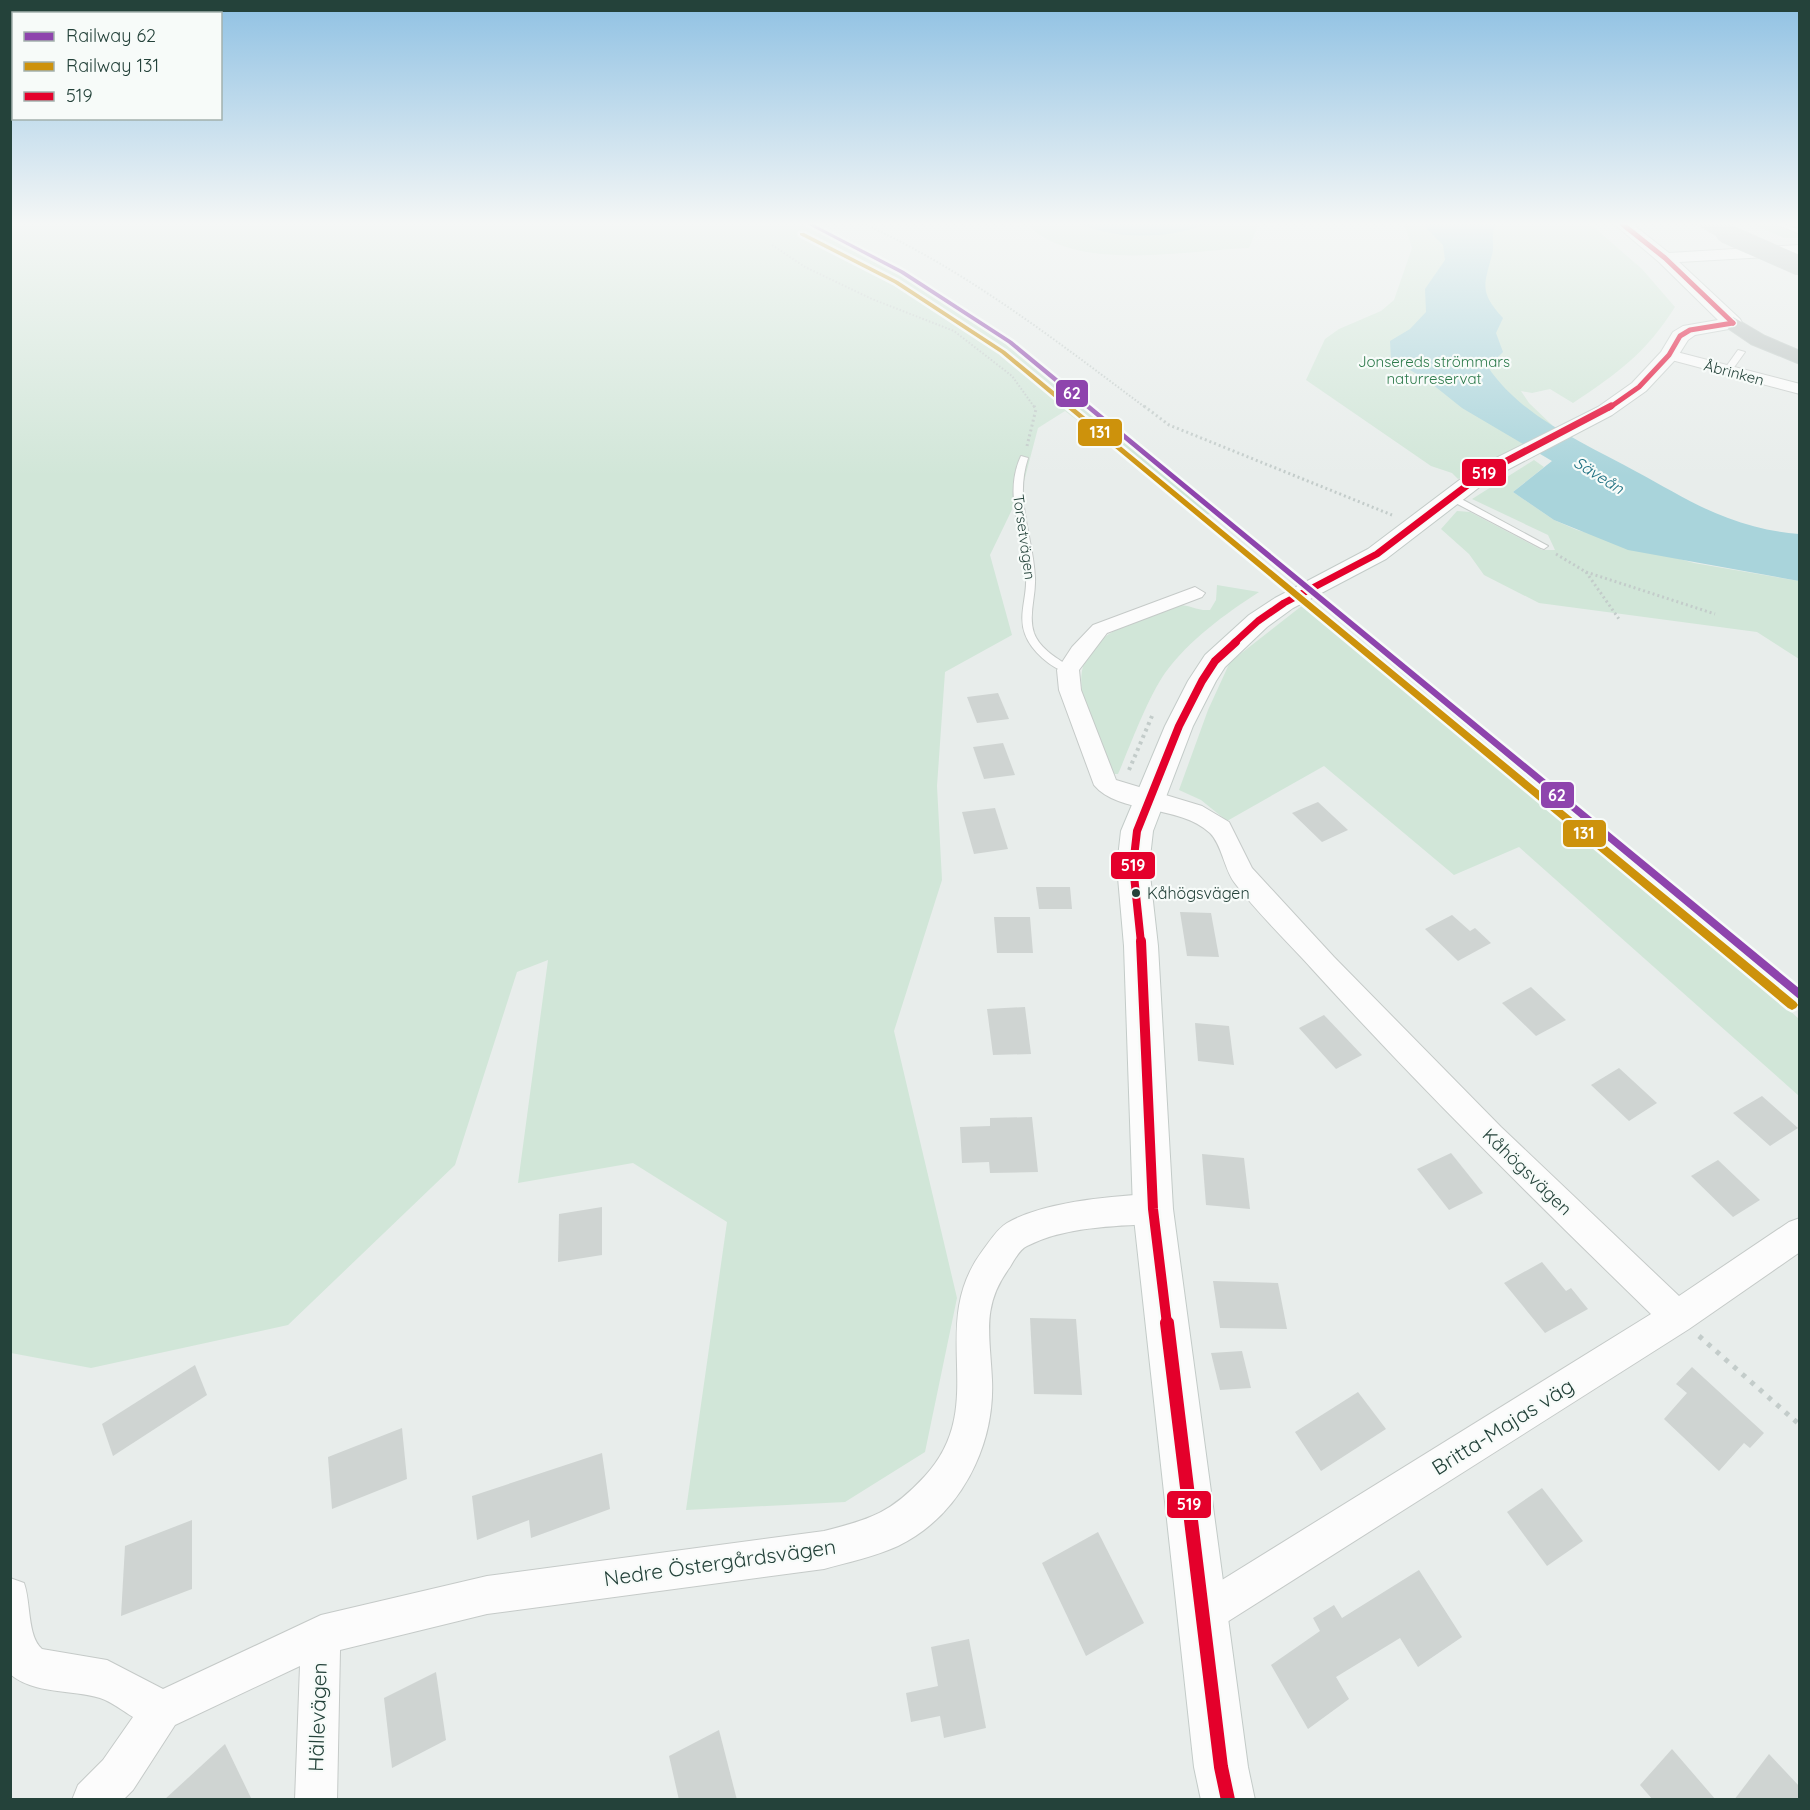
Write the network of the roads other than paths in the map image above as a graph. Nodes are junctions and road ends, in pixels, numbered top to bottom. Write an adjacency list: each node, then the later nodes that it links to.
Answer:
1 (1715, 307): 2 (street)
2 (1734, 323): 3 (highway); 5 (street); 6 (highway)
3 (1800, 349)
4 (1741, 352): 7 (lane)
5 (1669, 355): 7 (street, Åbrinken); 10 (street)
6 (1800, 358)
7 (1727, 371): 8 (street, Åbrinken)
8 (1800, 389)
9 (1023, 458): 13 (lane, Torsetvägen)
10 (1451, 498): 11 (lane); 14 (street)
11 (1544, 546)
12 (1195, 593): 13 (street)
13 (1068, 670): 14 (street)
14 (1148, 800): 15 (street); 17 (street, Kåhögsvägen)
15 (1153, 1209): 19 (street); 20 (street, Nedre Östergårdsvägen)
16 (1800, 1233): 17 (street, Britta-Majas väg)
17 (1677, 1317): 19 (street, Britta-Majas väg)
18 (10, 1597): 21 (street)
19 (1202, 1615): 24 (street)
20 (321, 1635): 21 (street, Nedre Östergårdsvägen); 23 (street, Hällevägen)
21 (161, 1711): 22 (street)
22 (93, 1800)
23 (316, 1800)
24 (1227, 1800)

